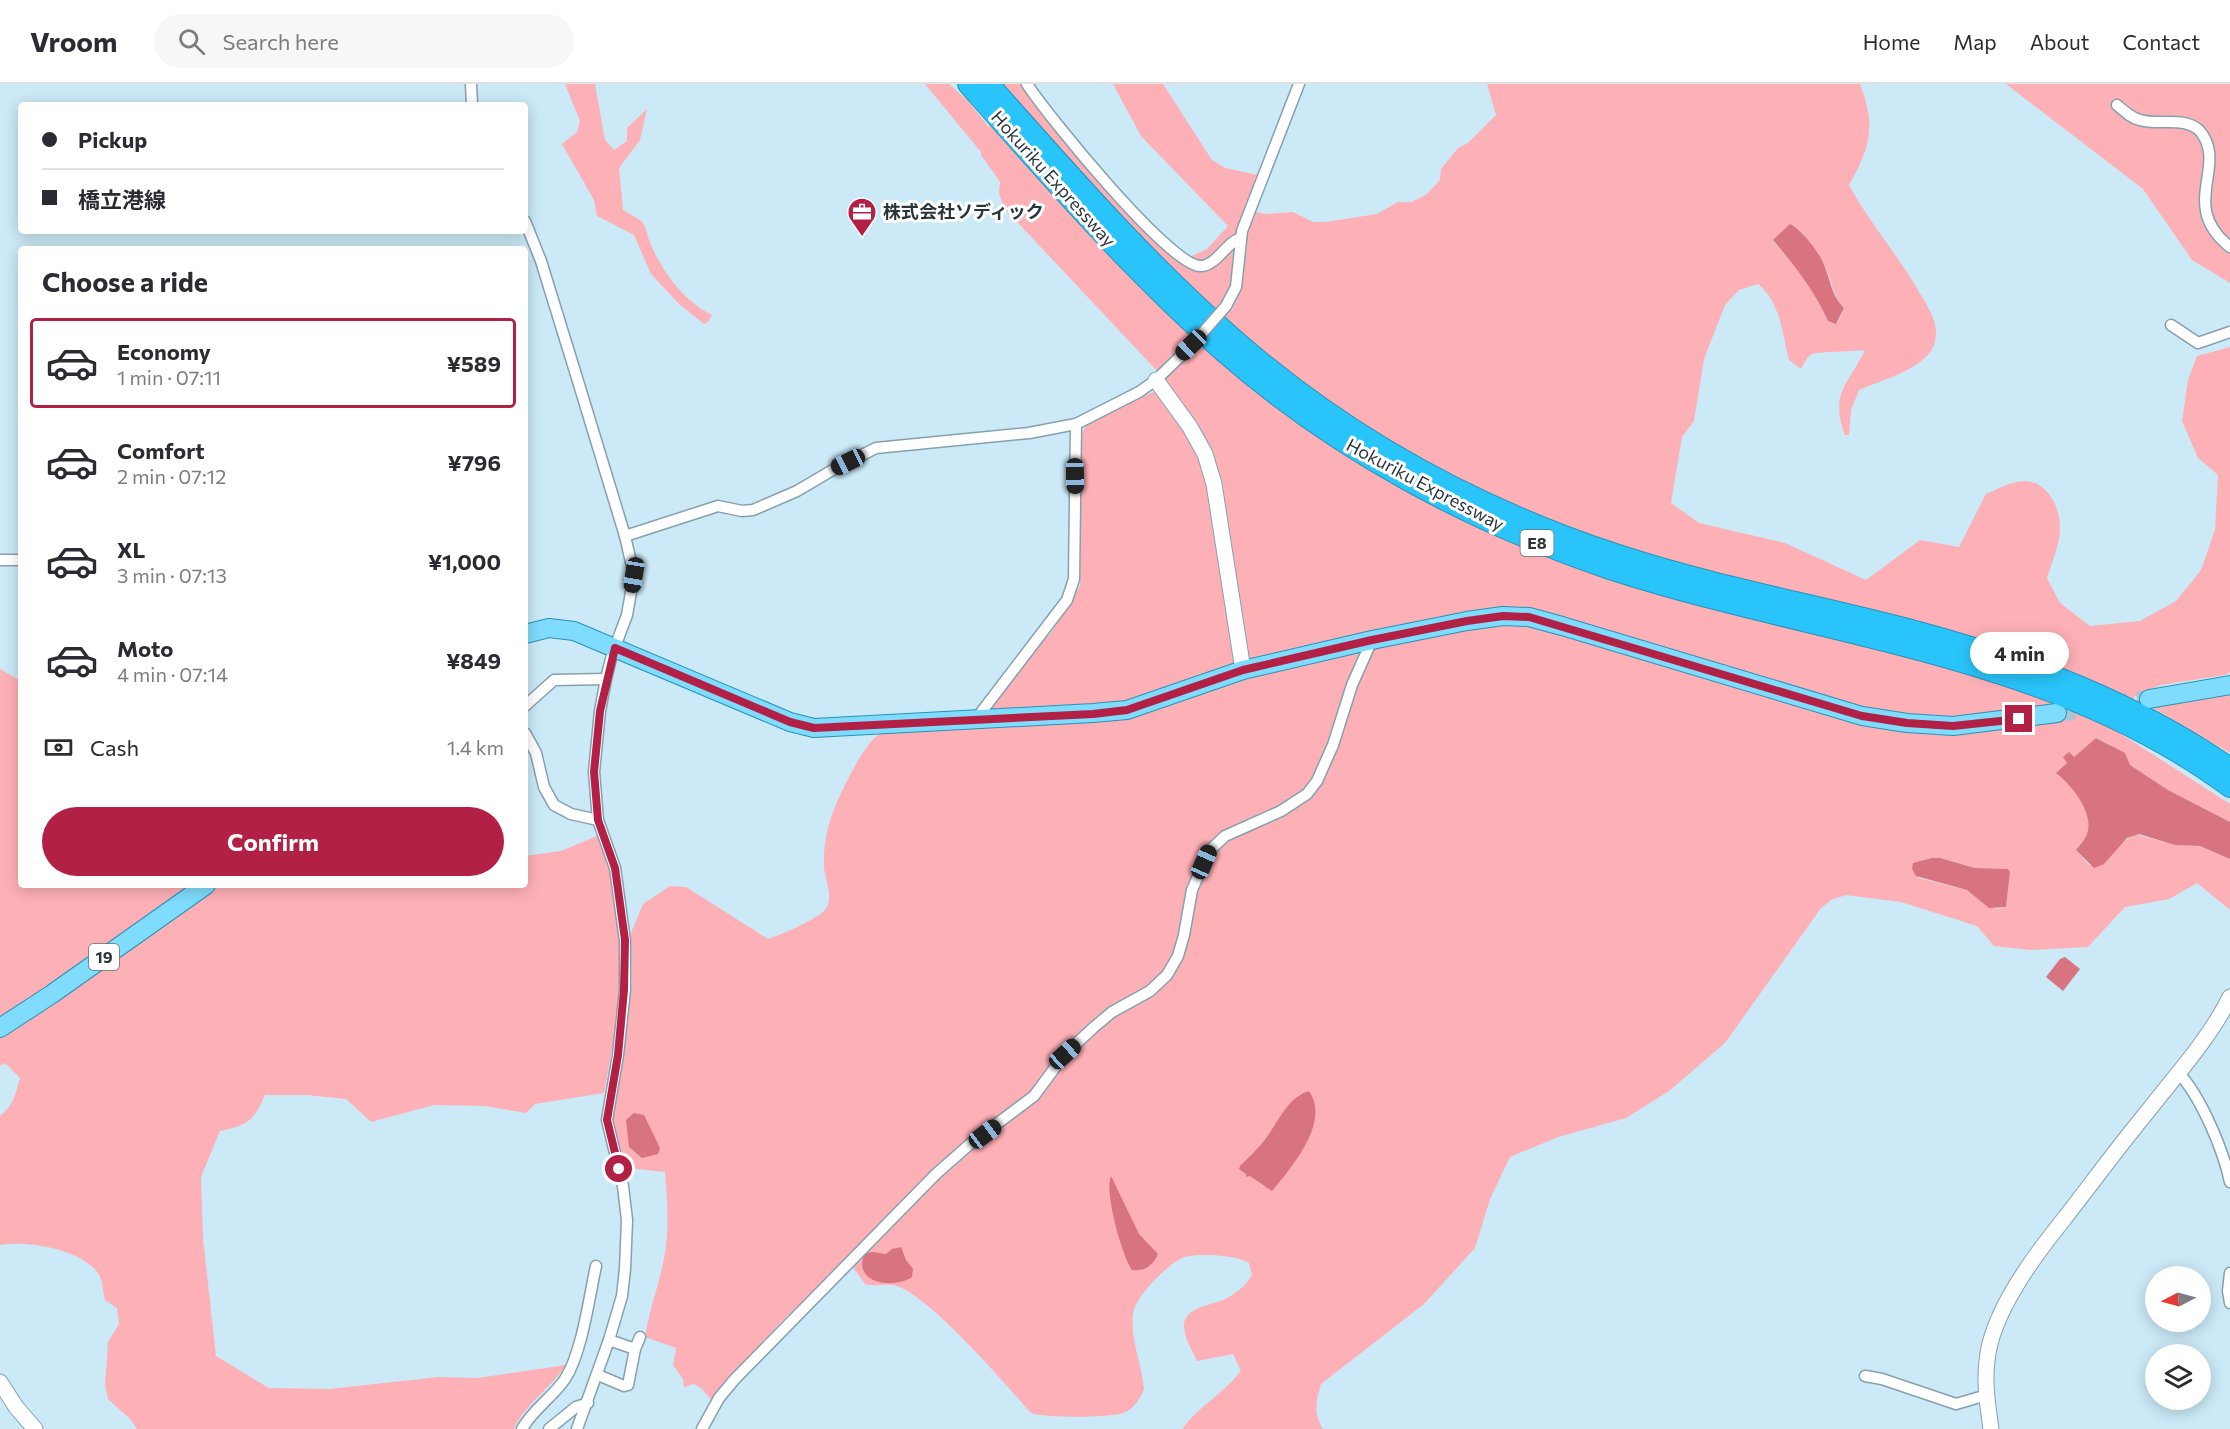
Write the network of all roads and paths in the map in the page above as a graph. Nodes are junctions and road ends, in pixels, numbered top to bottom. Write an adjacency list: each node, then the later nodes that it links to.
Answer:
1 (471, 84): 6 (street)
2 (968, 84): 30 (highway, Hokuriku Expressway / E8)
3 (989, 84): 29 (highway, Hokuriku Expressway / E8)
4 (1027, 84): 9 (street)
5 (1299, 84): 9 (street)
6 (472, 102)
7 (2116, 105): 10 (street)
8 (528, 228): 15 (street)
9 (1241, 238): 13 (street, bridge)
10 (2230, 248)
11 (2172, 325): 12 (street)
12 (2230, 332)
13 (1156, 380): 14 (street); 21 (street)
14 (1076, 424): 15 (street); 27 (street)
15 (625, 536): 20 (street)
16 (0, 560): 17 (street)
17 (18, 560)
18 (528, 633): 20 (main road)
19 (1372, 640): 21 (main road); 26 (main road); 52 (street)
20 (615, 648): 22 (street); 27 (main road)
21 (1243, 670): 27 (main road)
22 (606, 680): 25 (street); 31 (street)
23 (2230, 685): 24 (main road)
24 (2149, 699)
25 (528, 704)
26 (2057, 713)
27 (976, 719)
28 (528, 738): 31 (street)
29 (2230, 768)
30 (2230, 787)
31 (598, 820): 41 (street)
32 (202, 888): 34 (main road, 19)
33 (2230, 997): 35 (street)
34 (0, 1028)
35 (2178, 1072): 36 (street); 46 (street)
36 (2230, 1182)
37 (596, 1266): 49 (street)
38 (2230, 1273): 39 (street)
39 (2230, 1303)
40 (640, 1337): 42 (street)
41 (609, 1340): 42 (street); 43 (street)
42 (636, 1349): 43 (street)
43 (597, 1375): 47 (street)
44 (1864, 1376): 46 (street)
45 (0, 1382): 48 (street)
46 (1987, 1395): 53 (street)
47 (588, 1403): 50 (street); 51 (street)
48 (35, 1429)
49 (522, 1429)
50 (549, 1429)
51 (577, 1429)
52 (702, 1429)
53 (1991, 1429)

